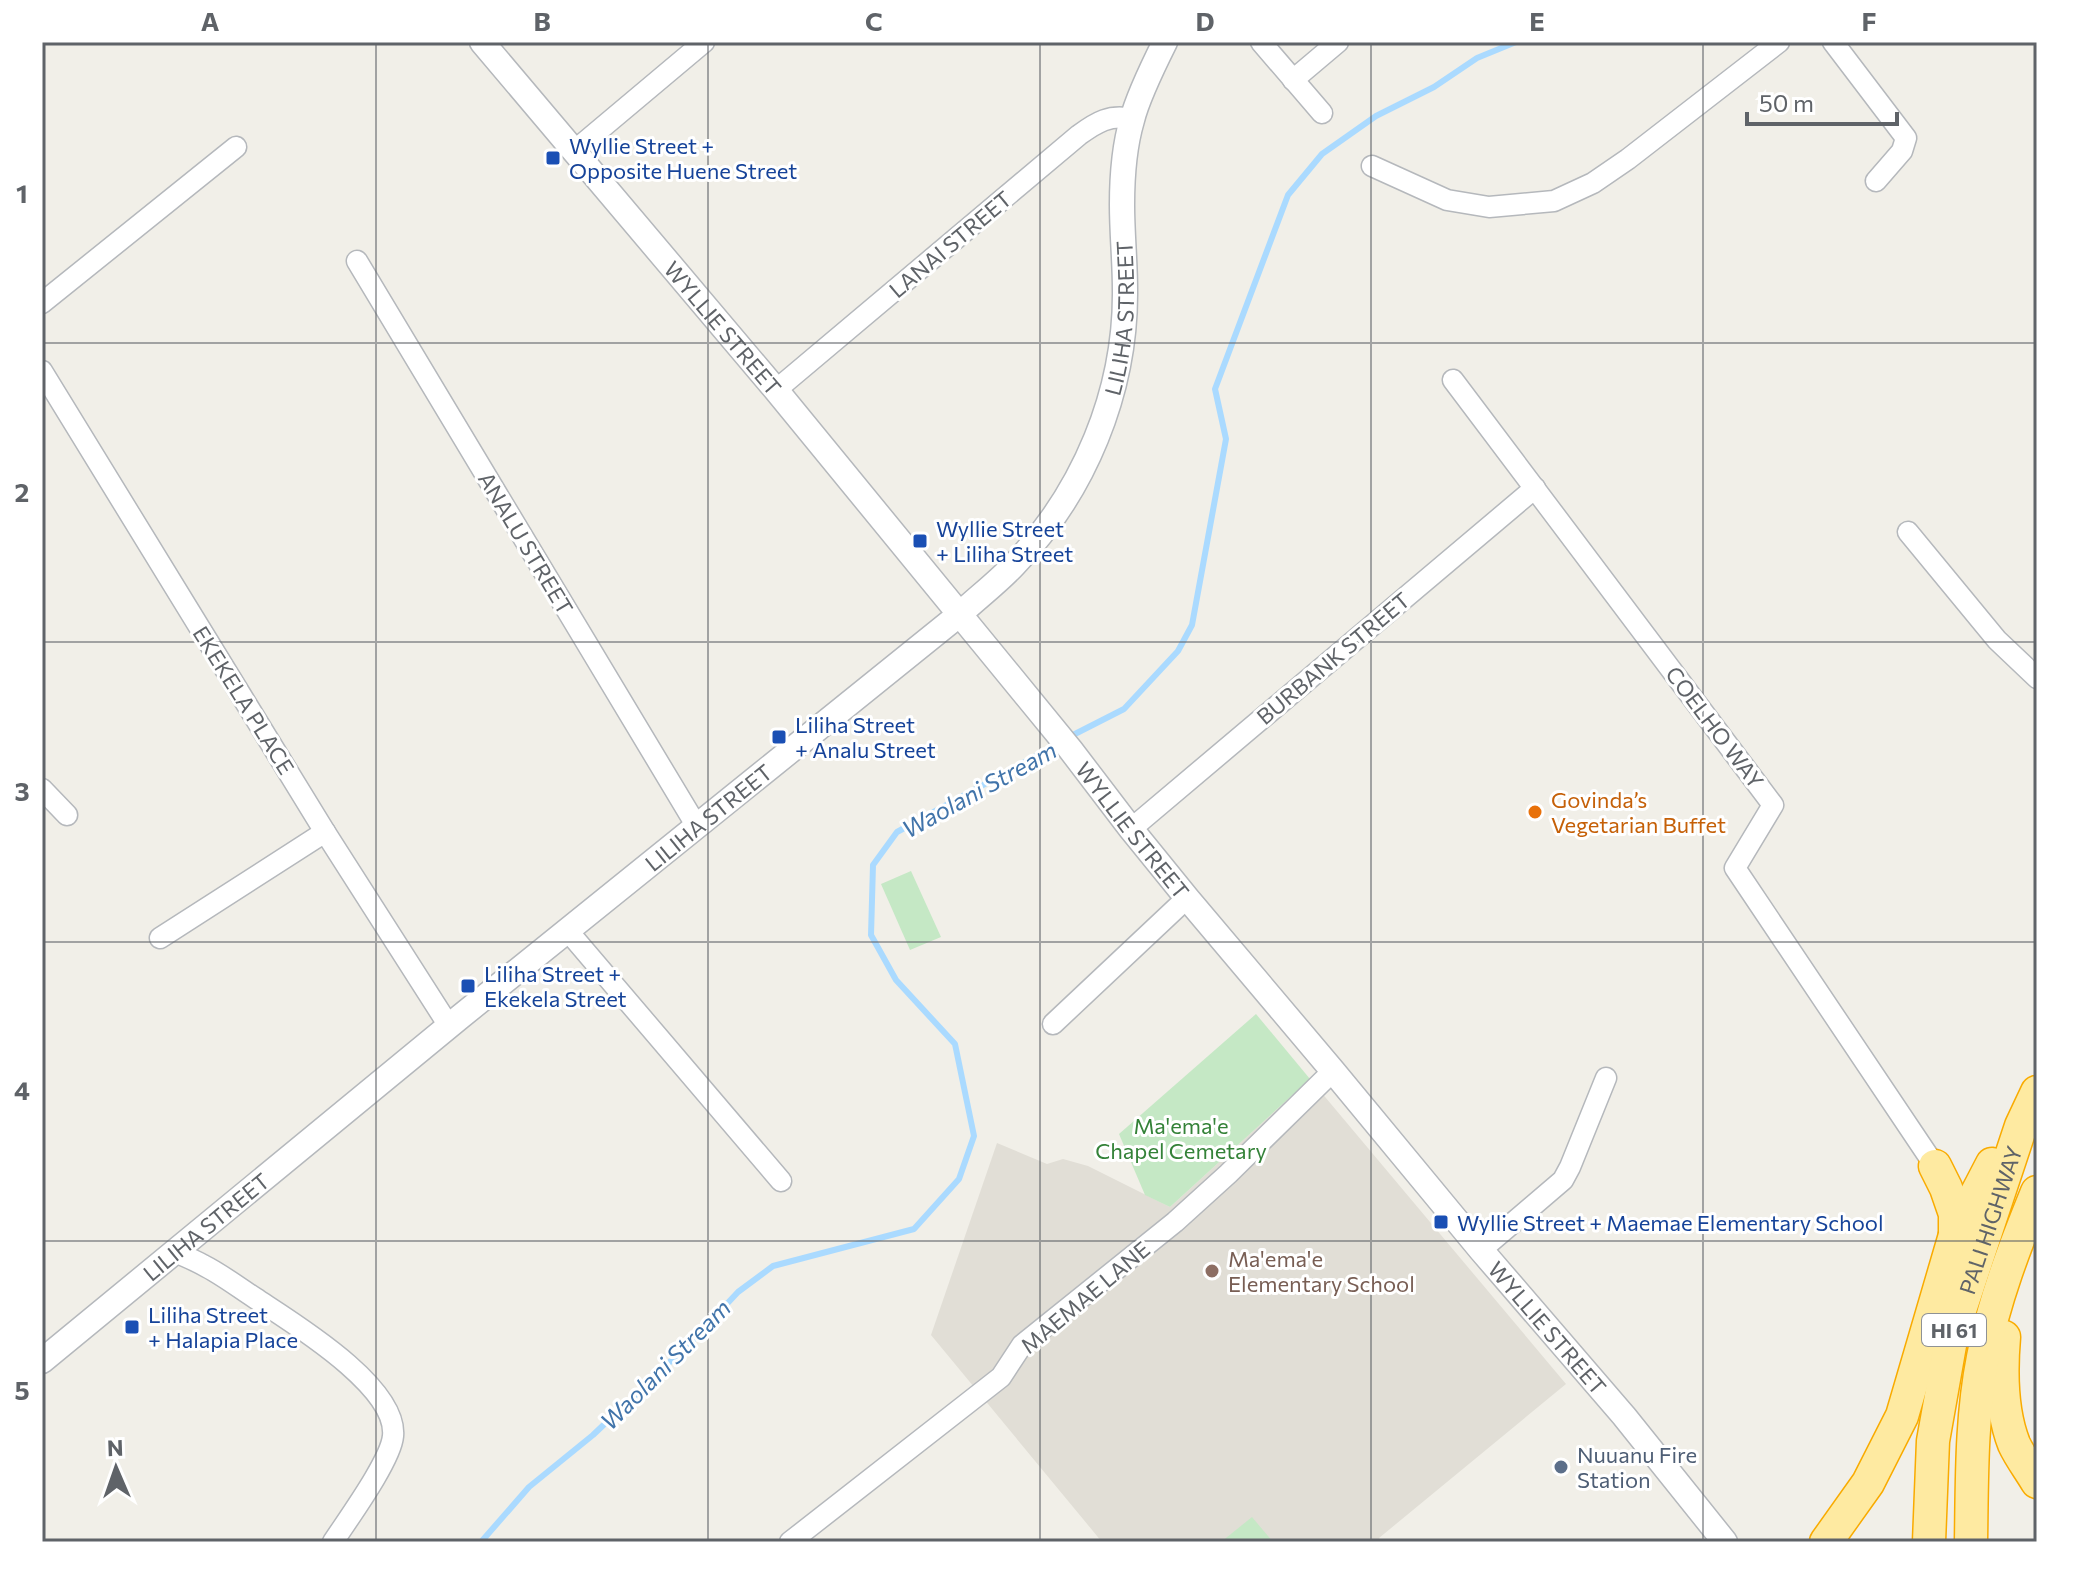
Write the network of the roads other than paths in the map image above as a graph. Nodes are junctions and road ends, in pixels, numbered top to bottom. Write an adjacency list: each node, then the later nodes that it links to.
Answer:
1 (482, 42): 12 (street, WYLLIE STREET)
2 (704, 42): 12 (street)
3 (1165, 42): 10 (street, LILIHA STREET)
4 (1261, 42): 8 (street)
5 (1338, 42): 8 (street)
6 (1779, 42): 13 (street)
7 (1833, 42): 14 (street)
8 (1293, 80): 9 (street)
9 (1322, 113)
10 (1132, 119): 19 (street, LANAI STREET); 22 (street, LILIHA STREET)
11 (236, 147): 16 (street)
12 (573, 152): 19 (street, WYLLIE STREET)
13 (1372, 166)
14 (1876, 181)
15 (357, 261): 26 (street, ANALU STREET)
16 (42, 303)
17 (42, 371): 28 (street, EKEKELA PLACE)
18 (1453, 380): 20 (street, COELHO WAY)
19 (776, 390): 22 (street, WYLLIE STREET)
20 (1535, 488): 27 (street, BURBANK STREET); 39 (street, COELHO WAY)
21 (1908, 532): 23 (street)
22 (960, 614): 26 (street, LILIHA STREET); 27 (street, WYLLIE STREET)
23 (2037, 678)
24 (42, 789): 25 (street)
25 (67, 815)
26 (696, 825): 30 (street, LILIHA STREET)
27 (1131, 829): 29 (street, WYLLIE STREET)
28 (325, 832): 31 (street); 33 (street, EKEKELA PLACE)
29 (1187, 898): 32 (street); 34 (street, WYLLIE STREET)
30 (567, 930): 33 (street, LILIHA STREET); 40 (street)
31 (160, 938)
32 (1053, 1024)
33 (449, 1026): 44 (street, LILIHA STREET)
34 (1333, 1071): 43 (street, WYLLIE STREET); 49 (street, MAEMAE LANE)
35 (1606, 1078): 43 (street)
36 (2037, 1092): 37 (highway, PALI HIGHWAY / HI 61)
37 (2021, 1126): 38 (highway); 52 (highway, PALI HIGHWAY / HI 61)
38 (1995, 1159): 39 (highway); 42 (highway)
39 (1935, 1166): 42 (highway)
40 (781, 1181)
41 (2037, 1192): 45 (highway, PALI HIGHWAY / HI 61)
42 (1955, 1235): 51 (highway)
43 (1481, 1250): 50 (street, WYLLIE STREET)
44 (175, 1252): 46 (street, LILIHA STREET); 48 (street)
45 (2010, 1257): 47 (highway); 53 (highway, PALI HIGHWAY / HI 61)
46 (42, 1361)
47 (2037, 1482)
48 (333, 1542)
49 (790, 1542)
50 (1725, 1542)
51 (1826, 1542)
52 (1929, 1542)
53 (1971, 1542)

